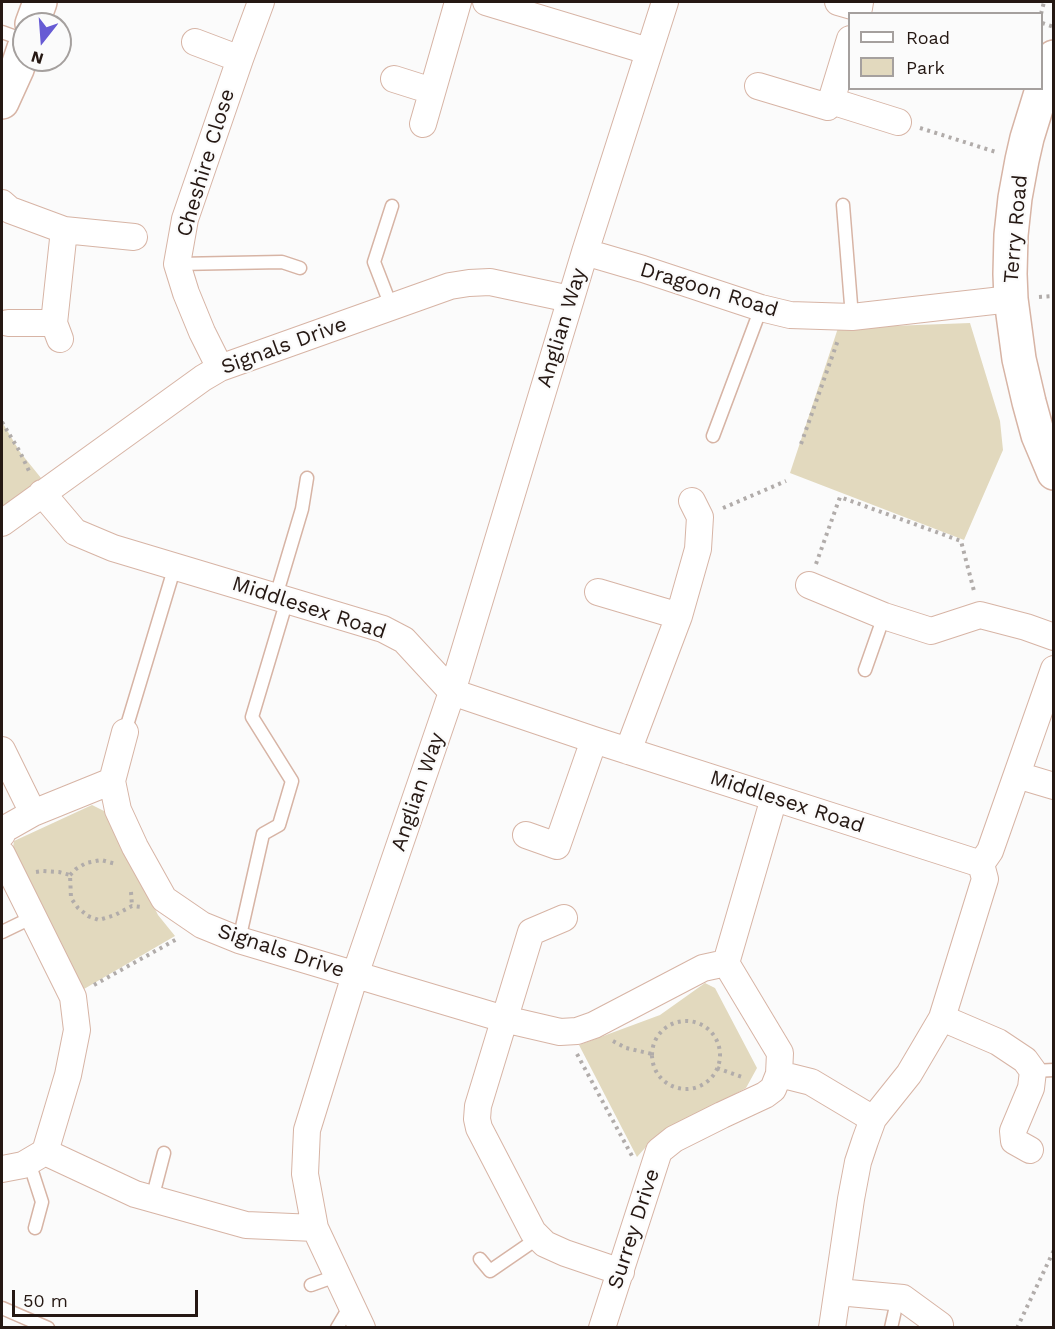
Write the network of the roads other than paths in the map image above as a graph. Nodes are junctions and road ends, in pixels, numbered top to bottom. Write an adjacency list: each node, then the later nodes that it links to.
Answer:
1 (261, 2): 9 (street, Cheshire Close)
2 (458, 2): 15 (street)
3 (486, 2): 7 (street)
4 (665, 2): 7 (street)
5 (195, 42): 9 (street)
6 (848, 42): 16 (street)
7 (648, 51): 25 (street)
8 (1053, 57): 13 (main road, Terry Road)
9 (240, 59): 26 (street, Cheshire Close)
10 (16, 72): 17 (main road)
11 (394, 80): 15 (street)
12 (758, 86): 16 (street)
13 (1043, 87)
14 (1042, 90): 28 (main road, Terry Road)
15 (432, 92): 19 (street)
16 (831, 101): 18 (street)
17 (2, 102)
18 (898, 122)
19 (423, 124)
20 (2, 203): 23 (street)
21 (843, 205): 32 (lane)
22 (392, 206): 30 (lane)
23 (64, 230): 24 (street); 33 (street)
24 (134, 237)
25 (585, 252): 29 (street, Anglian Way); 31 (street, Dragoon Road)
26 (177, 264): 27 (lane); 34 (street, Cheshire Close)
27 (300, 268)
28 (1011, 299): 32 (street, Dragoon Road); 36 (main road, Terry Road)
29 (570, 300): 30 (street, Signals Drive); 50 (street, Anglian Way)
30 (391, 306): 34 (street, Signals Drive)
31 (761, 308): 32 (street, Dragoon Road); 35 (lane)
32 (849, 317)
33 (8, 323)
34 (220, 368): 38 (street, Signals Drive)
35 (713, 436)
36 (1053, 473)
37 (307, 478): 44 (lane)
38 (42, 493): 40 (street, Signals Drive); 41 (street, Middlesex Road)
39 (696, 509): 45 (street)
40 (2, 523)
41 (175, 566): 44 (street, Middlesex Road); 51 (lane)
42 (809, 585): 46 (street)
43 (598, 592): 45 (street)
44 (281, 598): 50 (street, Middlesex Road); 67 (lane)
45 (678, 616): 54 (street)
46 (884, 616): 47 (street); 49 (lane)
47 (1053, 637)
48 (1053, 669): 55 (street)
49 (865, 670)
50 (452, 692): 52 (street, Middlesex Road); 69 (street, Anglian Way)
51 (125, 732): 56 (street, Signals Drive)
52 (594, 740): 54 (street, Middlesex Road); 61 (street)
53 (2, 750): 59 (street)
54 (628, 751): 58 (street, Middlesex Road)
55 (1017, 776): 57 (street); 63 (street)
56 (112, 781): 59 (street); 67 (street, Signals Drive)
57 (1053, 786)
58 (774, 798): 63 (street, Middlesex Road); 68 (street)
59 (33, 813): 60 (street)
60 (2, 834)
61 (526, 835)
62 (2, 854): 64 (street)
63 (981, 864): 70 (street)
64 (33, 917): 66 (lane); 77 (street)
65 (564, 918): 71 (street)
66 (2, 932)
67 (239, 940): 69 (street, Signals Drive)
68 (726, 963): 71 (street); 73 (street)
69 (355, 975): 71 (street); 81 (street, Anglian Way)
70 (942, 1018): 72 (street); 74 (street)
71 (504, 1019): 82 (street)
72 (1043, 1071): 75 (street)
73 (779, 1074): 74 (street); 84 (street, Surrey Drive)
74 (873, 1119): 87 (street)
75 (1030, 1150)
76 (164, 1153): 79 (lane)
77 (37, 1157): 78 (street); 79 (street); 80 (lane)
78 (2, 1169)
79 (152, 1198): 81 (street)
80 (34, 1228)
81 (315, 1228): 85 (street, Anglian Way)
82 (538, 1238): 83 (lane); 84 (street)
83 (480, 1259)
84 (621, 1272): 94 (street, Surrey Drive)
85 (336, 1276): 86 (lane); 90 (street, Anglian Way)
86 (312, 1285)
87 (838, 1293): 88 (street); 95 (street)
88 (898, 1297): 91 (street); 96 (lane)
89 (2, 1308): 92 (lane)
90 (356, 1317): 93 (lane)
91 (940, 1324)
92 (48, 1328)
93 (337, 1328)
94 (602, 1328)
95 (832, 1328)
96 (891, 1328)

